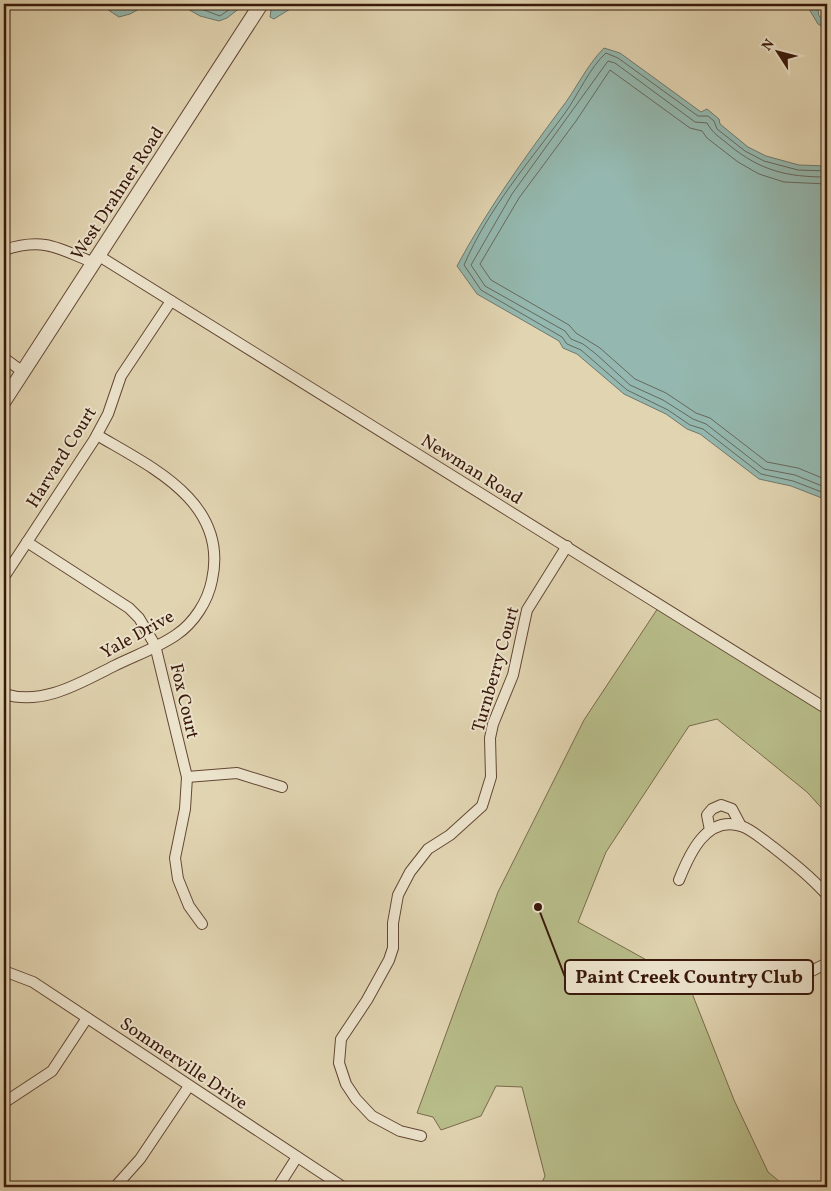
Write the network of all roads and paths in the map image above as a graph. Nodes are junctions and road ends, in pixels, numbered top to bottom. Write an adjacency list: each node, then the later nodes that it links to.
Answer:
1 (261, 4): 3 (street, West Drahner Road)
2 (4, 250): 3 (street, Newman Road)
3 (97, 259): 4 (street, Newman Road); 6 (street, West Drahner Road)
4 (171, 301): 8 (street, Harvard Court); 10 (street, Newman Road)
5 (4, 358): 6 (street)
6 (23, 372): 7 (street, West Drahner Road)
7 (4, 401)
8 (97, 434): 9 (street, Harvard Court); 12 (street, Yale Drive)
9 (27, 542): 11 (street, Harvard Court); 12 (street, Fox Court)
10 (567, 546): 14 (street, Newman Road); 28 (street, Turnberry Court)
11 (4, 577)
12 (155, 645): 13 (street, Yale Drive); 15 (street, Fox Court)
13 (4, 694)
14 (827, 710)
15 (186, 777): 16 (street); 21 (street, Fox Court)
16 (282, 786)
17 (740, 826): 18 (street); 18 (street); 20 (street)
18 (710, 830): 19 (street)
19 (679, 880)
20 (827, 895)
21 (202, 924)
22 (827, 962): 24 (street)
23 (4, 971): 25 (street, Sommerville Drive)
24 (780, 987)
25 (87, 1018): 26 (street, Sommerville Drive); 27 (street)
26 (189, 1086): 29 (street, Sommerville Drive); 30 (street)
27 (5, 1102)
28 (421, 1136)
29 (298, 1157): 31 (street); 32 (street, Sommerville Drive)
30 (115, 1187)
31 (278, 1187)
32 (343, 1187)

